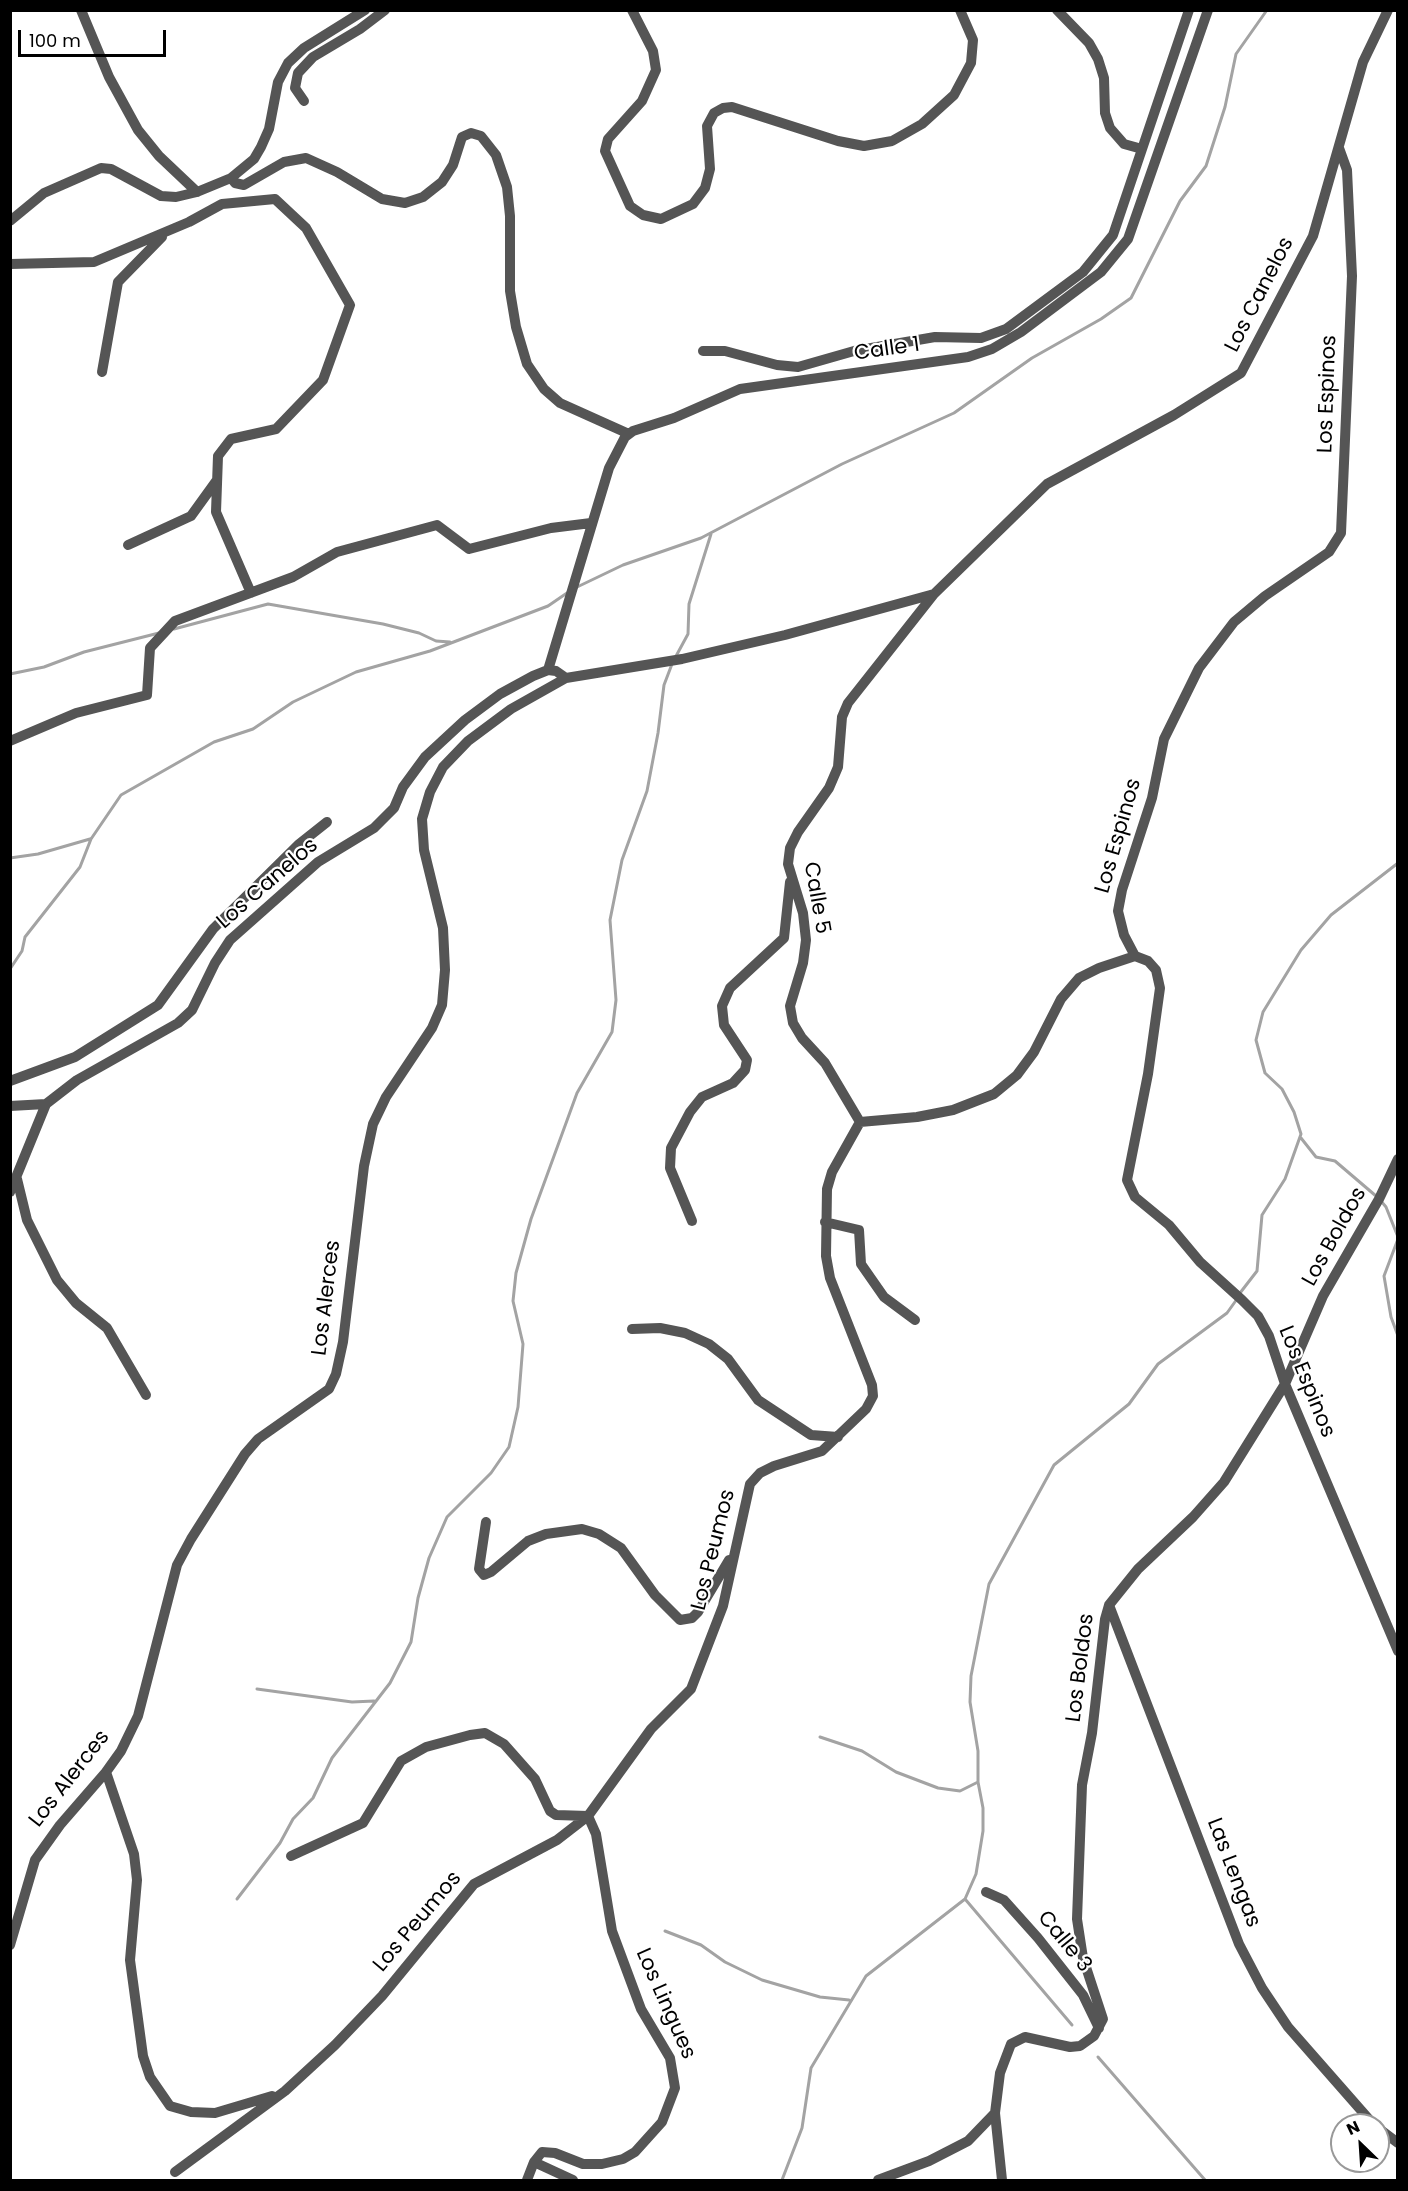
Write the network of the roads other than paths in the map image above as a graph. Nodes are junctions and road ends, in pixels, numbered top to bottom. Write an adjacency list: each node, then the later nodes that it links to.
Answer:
1 (81, 10): 14 (street)
2 (365, 10): 13 (street)
3 (385, 10): 10 (street)
4 (632, 10): 5 (street)
5 (960, 10)
6 (1057, 10): 12 (street)
7 (1189, 10): 12 (street)
8 (1208, 10): 20 (street, Calle 1)
9 (1388, 10): 11 (street, Los Canelos)
10 (304, 101)
11 (1339, 148): 25 (street, Los Canelos); 31 (street, Los Espinos)
12 (1142, 149): 18 (street)
13 (231, 178): 14 (street); 20 (street)
14 (197, 192): 15 (street)
15 (10, 221)
16 (166, 232): 17 (street); 19 (street); 21 (street)
17 (10, 264)
18 (703, 351)
19 (102, 372)
20 (629, 434): 22 (street)
21 (217, 480): 23 (street); 24 (street)
22 (591, 523): 24 (street); 26 (street)
23 (128, 545)
24 (251, 593): 28 (street)
25 (934, 594): 27 (street); 30 (street, Calle 5)
26 (548, 670): 27 (street); 33 (street, Los Canelos)
27 (566, 678): 50 (street, Los Alerces)
28 (10, 741)
29 (327, 822): 32 (street)
30 (791, 879): 35 (street, Calle 5); 39 (street)
31 (1135, 956): 35 (street); 43 (street, Los Espinos)
32 (10, 1081)
33 (46, 1104): 34 (street); 37 (street)
34 (10, 1106)
35 (861, 1122): 40 (street, Los Peumos)
36 (1398, 1159): 43 (street, Los Boldos)
37 (17, 1179): 38 (street); 44 (street)
38 (10, 1192)
39 (692, 1221)
40 (825, 1222): 41 (street); 45 (street, Los Peumos)
41 (915, 1320)
42 (632, 1329): 45 (street)
43 (1285, 1384): 48 (street, Los Boldos); 49 (street, Los Espinos)
44 (146, 1395)
45 (838, 1437): 47 (street, Los Peumos)
46 (486, 1522): 47 (street)
47 (736, 1550): 51 (street, Los Peumos)
48 (1109, 1605): 55 (street, Los Boldos); 58 (street, Las Lengas)
49 (1398, 1651)
50 (106, 1772): 54 (street, Los Alerces); 56 (street)
51 (588, 1816): 52 (street); 56 (street, Los Peumos); 59 (street, Los Lingues)
52 (291, 1856)
53 (986, 1892): 55 (street, Calle 3)
54 (10, 1945)
55 (1099, 2028): 57 (street)
56 (285, 2091): 60 (street, Los Peumos)
57 (995, 2113): 63 (street); 64 (street)
58 (1363, 2113)
59 (534, 2162): 61 (street); 62 (street)
60 (175, 2172)
61 (527, 2181)
62 (573, 2181)
63 (878, 2181)
64 (1002, 2181)

